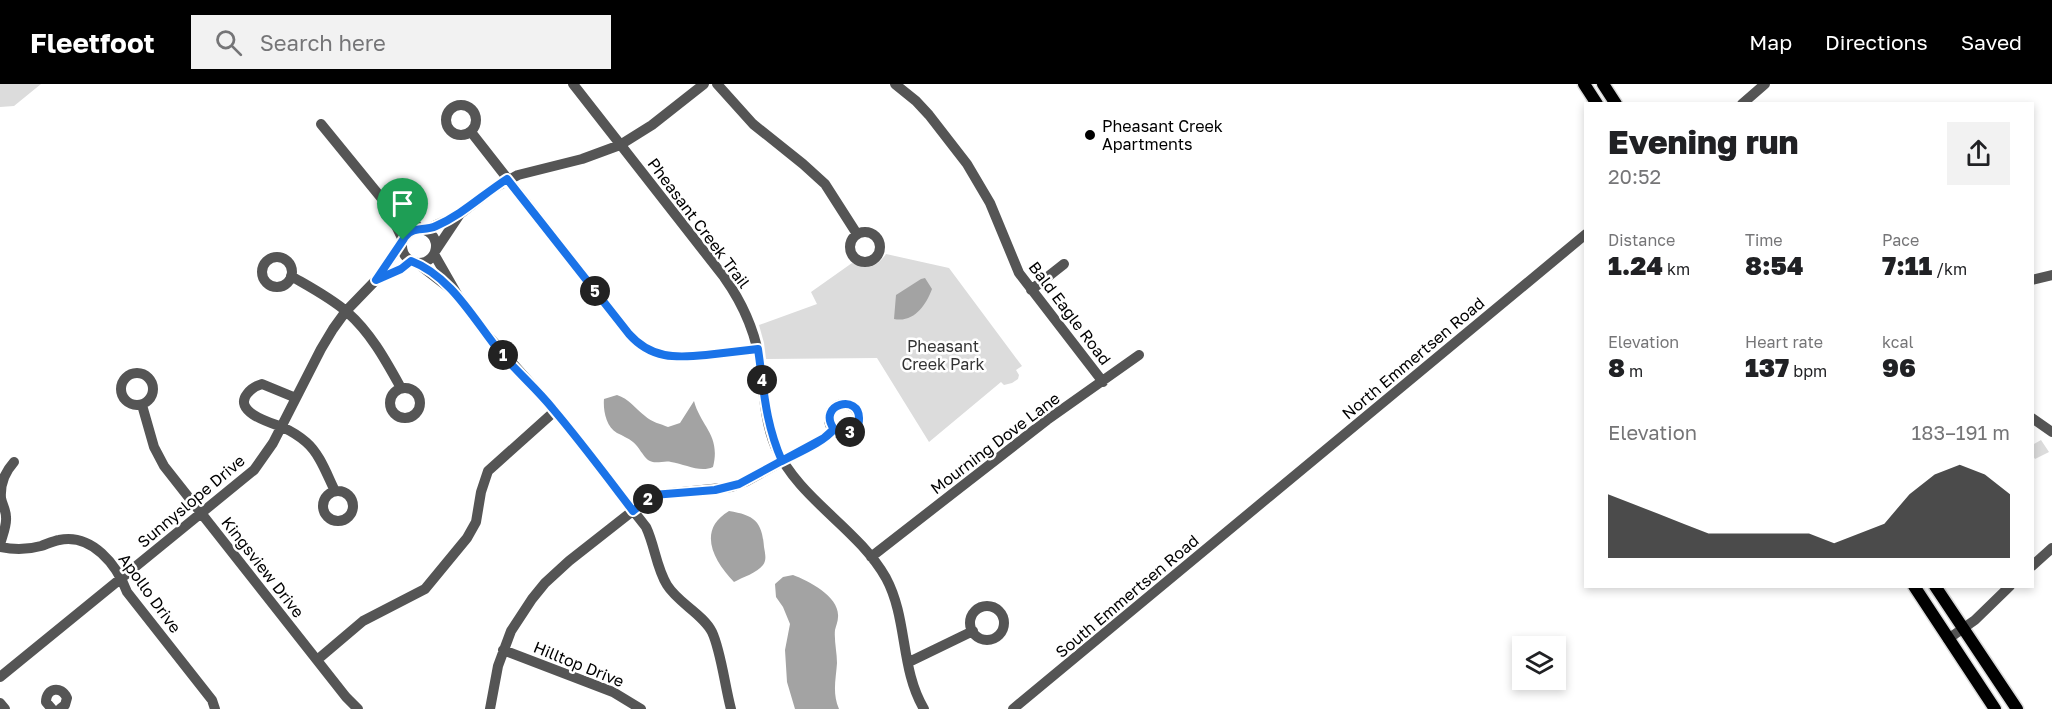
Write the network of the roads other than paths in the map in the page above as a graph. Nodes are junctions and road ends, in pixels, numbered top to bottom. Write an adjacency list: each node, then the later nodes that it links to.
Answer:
1 (573, 84): 11 (street, Pheasant Creek Trail)
2 (704, 84): 11 (street)
3 (717, 84): 16 (street)
4 (895, 84): 26 (street, Bald Eagle Road)
5 (1584, 84): 7 (main road)
6 (1766, 84): 8 (street)
7 (1597, 102)
8 (1744, 102)
9 (321, 124): 13 (street)
10 (471, 132): 12 (street)
11 (620, 145): 12 (street); 29 (street, Pheasant Creek Trail)
12 (507, 179): 14 (street); 29 (street)
13 (383, 200): 15 (street); 18 (street)
14 (460, 214): 15 (street); 19 (street)
15 (423, 230): 18 (street); 19 (street)
16 (857, 234)
17 (1584, 236): 43 (street, North Emmertsen Road)
18 (402, 241): 20 (street); 24 (street, Sunnyslope Drive)
19 (435, 252): 20 (street); 27 (street)
20 (414, 262): 24 (street, Sunnyslope Drive); 27 (street)
21 (1064, 264): 26 (street)
22 (2052, 275): 25 (street)
23 (291, 276): 28 (street)
24 (376, 280): 28 (street, Sunnyslope Drive)
25 (2034, 280)
26 (1031, 290): 31 (street, Bald Eagle Road)
27 (458, 297): 35 (street)
28 (346, 311): 32 (street); 33 (street, Sunnyslope Drive)
29 (758, 349): 40 (street, Pheasant Creek Trail)
30 (1138, 355): 31 (street, Mourning Dove Lane)
31 (1103, 382): 48 (street, Mourning Dove Lane)
32 (401, 388)
33 (296, 398): 37 (street, Sunnyslope Drive); 37 (street)
34 (142, 405): 45 (street, Kingsview Drive)
35 (555, 411): 44 (street); 58 (street)
36 (2034, 419): 39 (street)
37 (282, 427): 42 (street); 45 (street, Sunnyslope Drive)
38 (834, 429): 40 (street)
39 (2052, 432)
40 (782, 461): 44 (street); 48 (street, Pheasant Creek Trail)
41 (14, 462): 46 (street)
42 (335, 491)
43 (1260, 506): 71 (street, South Emmertsen Road)
44 (633, 511): 57 (street); 69 (street)
45 (201, 514): 50 (street, Sunnyslope Drive); 58 (street, Kingsview Drive)
46 (0, 546): 50 (street, Apollo Drive)
47 (2052, 548): 49 (street)
48 (871, 557): 59 (street, Pheasant Creek Trail)
49 (2034, 564)
50 (122, 578): 60 (street, Sunnyslope Drive); 65 (street, Apollo Drive)
51 (1915, 588): 56 (main road)
52 (1936, 588): 54 (main road)
53 (2008, 588): 54 (street)
54 (1963, 628): 56 (street); 73 (main road)
55 (973, 631): 59 (street)
56 (1948, 639): 72 (main road)
57 (503, 650): 67 (street); 68 (street, Hilltop Drive)
58 (317, 660): 66 (street, Kingsview Drive)
59 (909, 662): 70 (street, Pheasant Creek Trail)
60 (0, 677)
61 (0, 703): 62 (street)
62 (5, 709)
63 (52, 709): 64 (street)
64 (60, 709)
65 (215, 709)
66 (358, 709)
67 (490, 709)
68 (641, 709)
69 (731, 709)
70 (924, 709)
71 (1013, 709)
72 (1995, 709)
73 (2017, 709)

